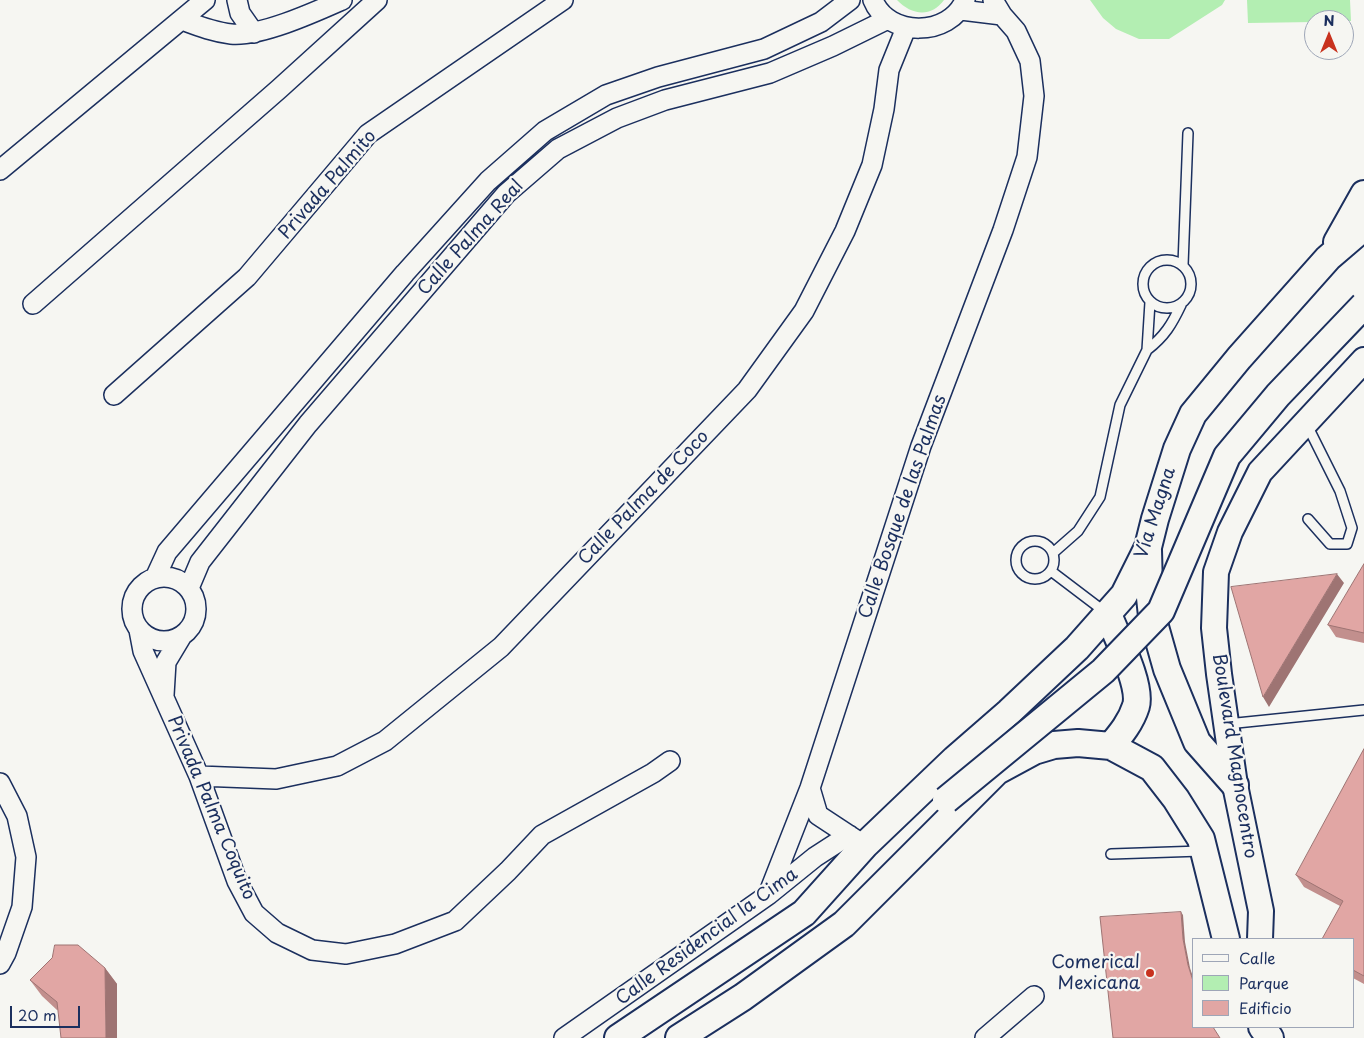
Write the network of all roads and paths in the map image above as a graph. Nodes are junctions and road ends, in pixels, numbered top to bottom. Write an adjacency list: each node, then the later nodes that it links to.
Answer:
1 (205, 0): 11 (street)
2 (236, 0): 13 (street)
3 (342, 0): 13 (street)
4 (377, 0): 21 (street)
5 (563, 0): 26 (street, Privada Palmito)
6 (850, 0): 32 (street, Calle Palma Real)
7 (873, 0): 10 (street)
8 (963, 5): 9 (street); 12 (street)
9 (997, 7): 47 (street, Calle Bosque de las Palmas)
10 (888, 19): 12 (street); 33 (street, Calle Palma Real)
11 (182, 20): 13 (street); 15 (street)
12 (906, 28): 44 (street, Calle Palma de Coco)
13 (254, 33)
14 (1188, 133): 19 (lane)
15 (1, 167)
16 (1364, 194): 18 (main road)
17 (1364, 227): 18 (main road, Vía Magna)
18 (1328, 258): 29 (main road, Vía Magna)
19 (1183, 266): 20 (lane); 22 (lane)
20 (1150, 302): 22 (lane); 24 (lane)
21 (33, 304)
22 (1181, 305): 24 (lane)
23 (1364, 305): 52 (main road, bridge)
24 (1147, 350): 30 (lane)
25 (1364, 360): 27 (street)
26 (114, 395)
27 (1306, 422): 28 (lane); 41 (street, Boulevard Magnocentro)
28 (1308, 519)
29 (1148, 547): 34 (main road, Vía Magna); 46 (main road)
30 (1054, 553): 31 (lane); 31 (lane)
31 (1051, 571): 34 (lane)
32 (156, 578): 33 (street); 35 (street)
33 (188, 588): 36 (street)
34 (1108, 614): 37 (main road, Vía Magna); 38 (main road)
35 (138, 630): 36 (street); 39 (street, Privada Palma Coquito)
36 (181, 637): 39 (street, Privada Palma Coquito)
37 (1077, 648): 38 (main road); 48 (main road, Vía Magna)
38 (1130, 667): 42 (main road)
39 (164, 697): 44 (street, Privada Palma Coquito)
40 (1364, 710): 41 (lane)
41 (1226, 724): 46 (street, Boulevard Magnocentro)
42 (1111, 746): 49 (main road); 52 (main road)
43 (670, 761): 44 (street, Privada Palma Coquito)
44 (199, 776)
45 (0, 783): 55 (street)
46 (1235, 785): 54 (street, Boulevard Magnocentro)
47 (810, 788): 48 (street); 51 (street, Calle Bosque de las Palmas)
48 (857, 840): 51 (street, Calle Residencial la Cima); 58 (main road, Vía Magna)
49 (1204, 851): 50 (lane); 53 (main road)
50 (1111, 854)
51 (768, 896): 57 (street, Calle Residencial la Cima)
52 (844, 924): 59 (main road)
53 (1226, 938)
54 (1260, 938)
55 (0, 964)
56 (1034, 996): 60 (street)
57 (564, 1038)
58 (618, 1038)
59 (679, 1038)
60 (984, 1038)

